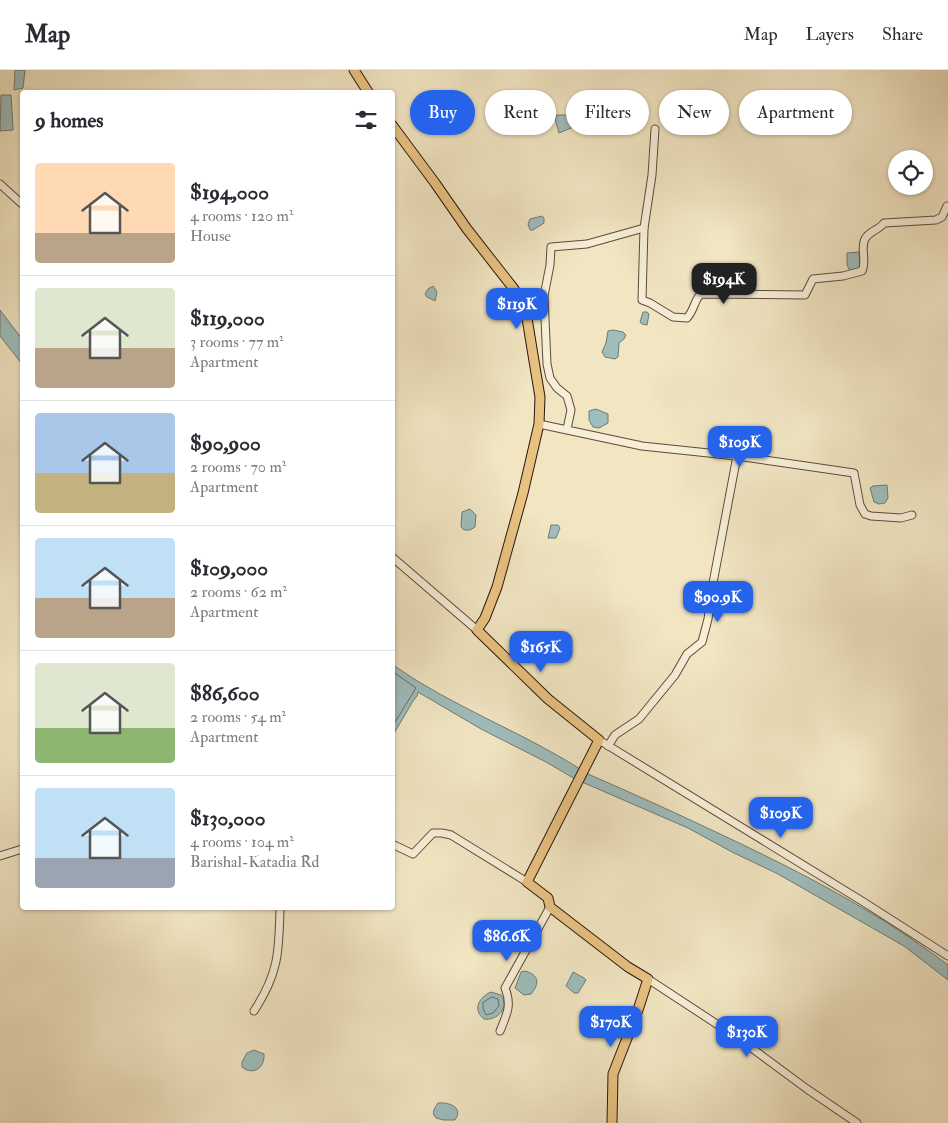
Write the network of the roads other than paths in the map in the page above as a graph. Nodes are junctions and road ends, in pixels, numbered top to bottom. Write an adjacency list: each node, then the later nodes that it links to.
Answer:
1 (354, 70): 2 (main road)
2 (367, 90)
3 (655, 129): 8 (street)
4 (395, 130): 9 (main road)
5 (0, 184): 6 (street)
6 (20, 202)
7 (947, 206): 8 (street)
8 (644, 228): 10 (street)
9 (539, 424): 10 (street); 14 (main road)
10 (567, 429): 11 (street)
11 (736, 456): 12 (street); 16 (street)
12 (912, 515)
13 (395, 560): 14 (street)
14 (477, 630): 15 (main road)
15 (599, 740): 16 (street); 20 (main road)
16 (608, 746): 23 (street)
17 (395, 845): 20 (street)
18 (20, 850): 19 (street)
19 (0, 856)
20 (527, 882): 21 (main road)
21 (550, 907): 24 (main road); 26 (street)
22 (280, 910): 25 (street)
23 (948, 956)
24 (648, 979): 27 (main road); 28 (street)
25 (254, 1010)
26 (500, 1031)
27 (612, 1123)
28 (857, 1123)

